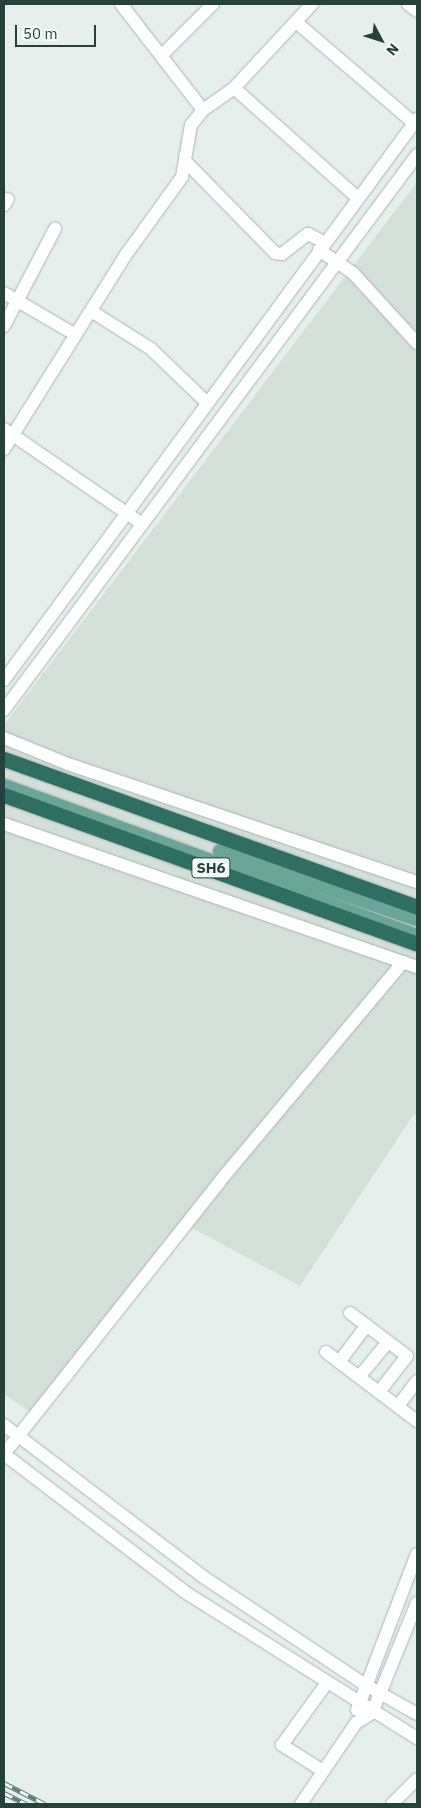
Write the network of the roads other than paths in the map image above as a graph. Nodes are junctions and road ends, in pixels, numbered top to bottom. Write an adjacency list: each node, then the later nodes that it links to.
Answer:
1 (120, 4): 7 (street)
2 (213, 4): 7 (street)
3 (312, 4): 6 (street)
4 (408, 4): 5 (street)
5 (417, 11)
6 (296, 22): 8 (street); 10 (street)
7 (164, 53): 9 (street)
8 (234, 88): 9 (street); 13 (street)
9 (203, 110): 12 (street)
10 (416, 121): 13 (street)
11 (417, 155): 16 (street)
12 (186, 162): 15 (street); 19 (street)
13 (358, 198): 15 (street)
14 (56, 229): 18 (street)
15 (322, 246): 16 (street); 23 (street)
16 (338, 262): 22 (street); 27 (street)
17 (4, 293): 18 (street)
18 (18, 301): 20 (street); 21 (street)
19 (91, 311): 21 (street); 23 (street)
20 (4, 326)
21 (76, 334): 24 (street)
22 (417, 343)
23 (206, 402): 26 (street)
24 (9, 432): 25 (street); 26 (street)
25 (4, 449)
26 (126, 512): 27 (street); 28 (street)
27 (142, 524): 29 (street)
28 (4, 680)
29 (4, 710)
30 (4, 738): 36 (street)
31 (4, 759): 37 (highway)
32 (4, 775): 38 (main road)
33 (4, 786): 39 (main road)
34 (4, 795): 40 (highway, SH6)
35 (4, 824): 41 (street)
36 (417, 882)
37 (417, 907)
38 (417, 918)
39 (417, 936)
40 (417, 944)
41 (403, 962): 42 (street); 54 (street)
42 (417, 967)
43 (350, 1313): 44 (street)
44 (367, 1326): 45 (street); 47 (street)
45 (388, 1342): 48 (street); 50 (street)
46 (326, 1352): 47 (street)
47 (339, 1362): 48 (street)
48 (359, 1377): 50 (street)
49 (417, 1381): 51 (street)
50 (379, 1392): 51 (street)
51 (398, 1406): 52 (street)
52 (417, 1420)
53 (4, 1425): 54 (street)
54 (17, 1436): 55 (street); 58 (street)
55 (4, 1454): 59 (street)
56 (417, 1554): 61 (street)
57 (417, 1603): 62 (street)
58 (248, 1607): 59 (street); 61 (street)
59 (236, 1626): 60 (street)
60 (326, 1684): 63 (street); 68 (street)
61 (364, 1684): 62 (street); 63 (street)
62 (380, 1693): 64 (street); 65 (street)
63 (357, 1704): 64 (street); 66 (street)
64 (372, 1713): 66 (street); 67 (street)
65 (417, 1714)
66 (356, 1722): 68 (street)
67 (417, 1738)
68 (323, 1771): 70 (street)
69 (417, 1779): 71 (street)
70 (301, 1804)
71 (392, 1804)

